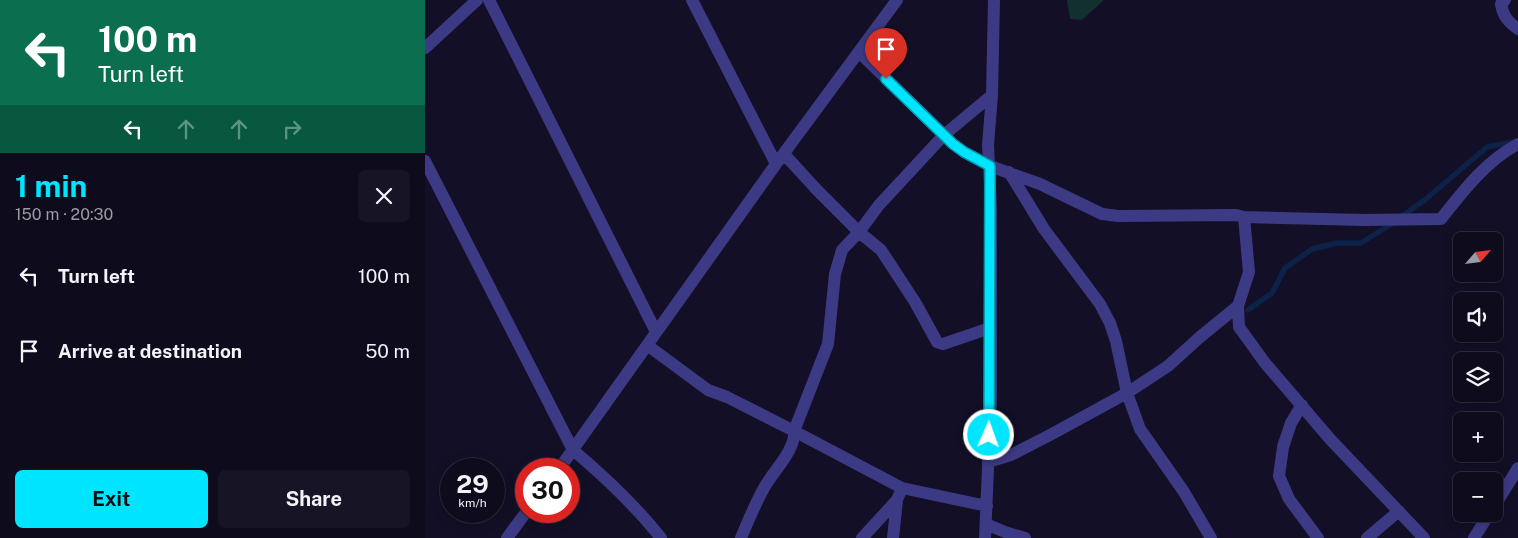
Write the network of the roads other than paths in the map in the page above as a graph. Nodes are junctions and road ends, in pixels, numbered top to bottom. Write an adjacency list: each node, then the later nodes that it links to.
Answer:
1 (477, 0): 8 (street)
2 (489, 0): 22 (street)
3 (692, 0): 15 (street)
4 (896, 0): 9 (street)
5 (994, 0): 10 (street)
6 (1505, 0): 7 (street)
7 (1518, 29)
8 (425, 48)
9 (859, 52): 11 (street); 13 (street)
10 (992, 95): 11 (street); 16 (street)
11 (945, 135): 16 (street); 19 (street)
12 (1518, 144): 18 (street)
13 (784, 154): 15 (street); 19 (street)
14 (425, 161): 27 (street)
15 (775, 164): 22 (street)
16 (990, 166): 17 (street); 21 (street)
17 (1009, 172): 18 (street); 24 (street)
18 (1244, 217): 20 (street)
19 (859, 232): 21 (street); 26 (street)
20 (1238, 306): 24 (street); 25 (street)
21 (990, 328): 29 (street)
22 (656, 332): 23 (street)
23 (647, 345): 26 (street); 27 (street)
24 (1127, 393): 29 (street); 45 (street)
25 (1302, 405): 34 (street); 46 (street)
26 (794, 431): 32 (street); 40 (street)
27 (573, 450): 28 (street); 39 (street)
28 (567, 458)
29 (988, 462): 33 (street)
30 (1518, 468): 31 (street)
31 (1503, 492)
32 (899, 494): 33 (street); 41 (street); 42 (street)
33 (987, 506): 37 (street)
34 (1399, 510): 47 (street); 48 (street)
35 (1484, 522): 49 (street)
36 (518, 523): 38 (street)
37 (986, 524): 43 (street); 44 (street)
38 (507, 538)
39 (661, 538)
40 (741, 538)
41 (862, 538)
42 (893, 538)
43 (985, 538)
44 (1025, 538)
45 (1211, 538)
46 (1319, 538)
47 (1367, 538)
48 (1424, 538)
49 (1474, 538)

